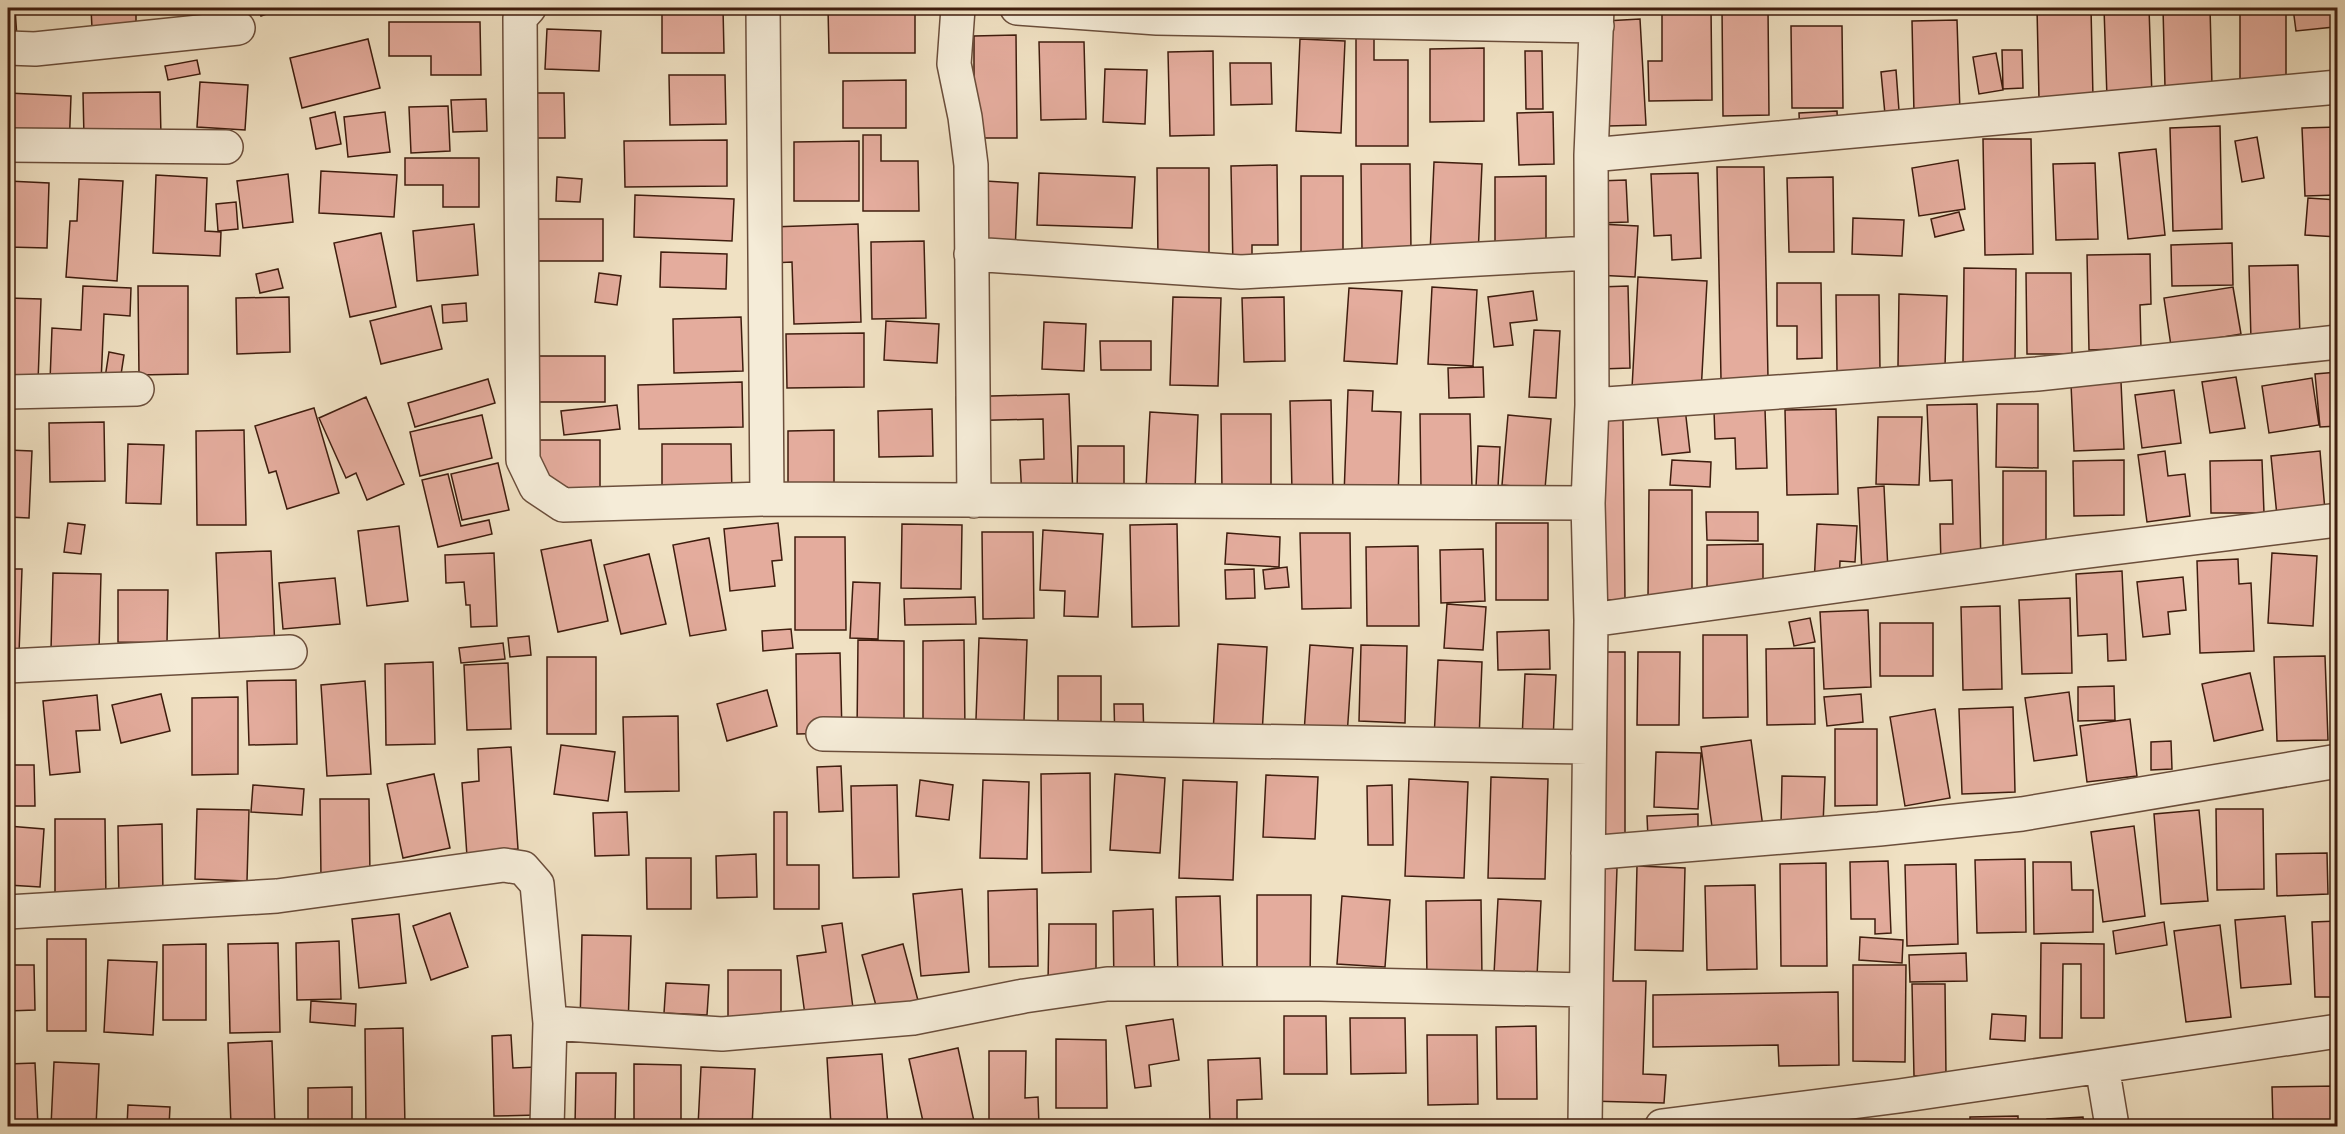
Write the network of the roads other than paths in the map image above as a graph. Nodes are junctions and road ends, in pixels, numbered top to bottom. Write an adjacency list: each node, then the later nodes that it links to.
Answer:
1 (529, 8): 18 (street)
2 (763, 8): 18 (street)
3 (958, 8): 13 (street)
4 (1017, 8): 5 (street)
5 (1597, 17): 11 (street)
6 (238, 28): 7 (street)
7 (8, 48)
8 (2337, 87): 11 (street)
9 (8, 145): 10 (street)
10 (225, 147)
11 (1591, 155): 12 (street)
12 (1590, 253): 13 (street); 17 (street)
13 (971, 254): 19 (street)
14 (2337, 342): 17 (street)
15 (136, 389): 16 (street)
16 (8, 392)
17 (1593, 405): 20 (street)
18 (767, 499): 19 (street)
19 (974, 501): 20 (street)
20 (1588, 502): 22 (street)
21 (2337, 520): 22 (street)
22 (1591, 620): 26 (street)
23 (290, 652): 24 (street)
24 (8, 666)
25 (823, 734): 26 (street)
26 (1588, 747): 28 (street)
27 (2337, 761): 28 (street)
28 (1588, 853): 30 (street)
29 (8, 912): 31 (street)
30 (1586, 990): 31 (street); 35 (street)
31 (550, 1023): 34 (street)
32 (2337, 1031): 33 (street)
33 (2102, 1066): 36 (street); 37 (street)
34 (542, 1126)
35 (1585, 1126)
36 (1662, 1126)
37 (2112, 1126)

